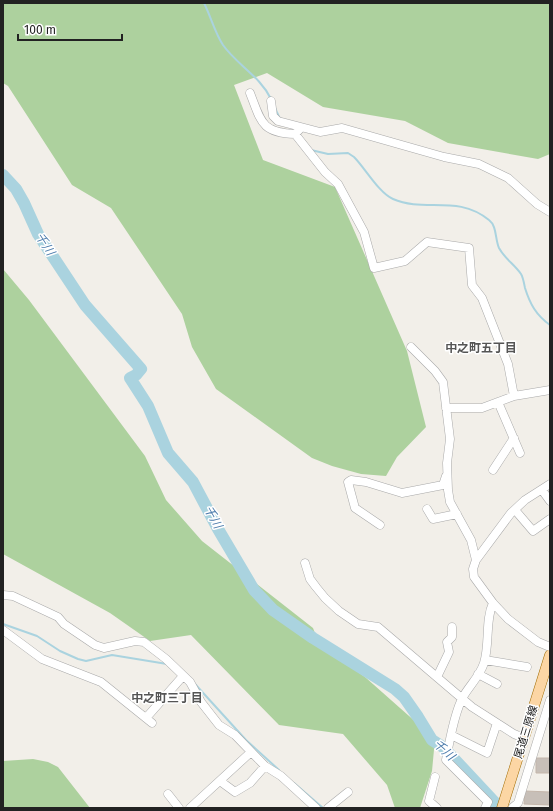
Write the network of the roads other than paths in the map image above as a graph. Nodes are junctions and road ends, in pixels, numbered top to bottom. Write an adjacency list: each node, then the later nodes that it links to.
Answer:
1 (250, 93): 4 (street)
2 (271, 100): 3 (street)
3 (301, 128): 4 (street); 5 (street)
4 (295, 134): 8 (street)
5 (550, 212)
6 (411, 347): 10 (street)
7 (550, 390): 8 (street)
8 (514, 396): 9 (street)
9 (498, 402): 10 (street); 11 (street)
10 (446, 408): 14 (street)
11 (514, 438): 12 (street); 13 (street)
12 (520, 454)
13 (493, 470)
14 (447, 471): 20 (street); 22 (street)
15 (550, 484): 16 (street)
16 (542, 490): 17 (street); 19 (street)
17 (550, 501)
18 (427, 509): 20 (street)
19 (515, 510): 21 (street); 23 (street)
20 (457, 514): 23 (street)
21 (550, 519)
22 (380, 526)
23 (476, 560): 26 (street)
24 (305, 563): 35 (street)
25 (3, 595): 34 (street)
26 (493, 603): 29 (street); 31 (street)
27 (452, 627): 35 (street)
28 (3, 630): 34 (street)
29 (550, 647)
30 (550, 655): 41 (main road, 尾道三原線)
31 (485, 660): 32 (street); 33 (street)
32 (527, 667)
33 (478, 674): 36 (street); 37 (street)
34 (183, 676): 42 (street)
35 (436, 677): 37 (street)
36 (497, 684)
37 (462, 698): 39 (street); 40 (street)
38 (550, 700): 48 (street)
39 (497, 723): 40 (street); 41 (street)
40 (451, 735): 54 (street)
41 (524, 738): 48 (main road, 尾道三原線)
42 (251, 752): 43 (street); 45 (street)
43 (265, 766): 45 (street); 51 (street)
44 (435, 777): 53 (street)
45 (220, 781): 50 (street)
46 (348, 792): 52 (street)
47 (168, 794): 49 (street)
48 (507, 806)
49 (179, 808)
50 (190, 808)
51 (316, 808)
52 (328, 808)
53 (437, 808)
54 (485, 808)

